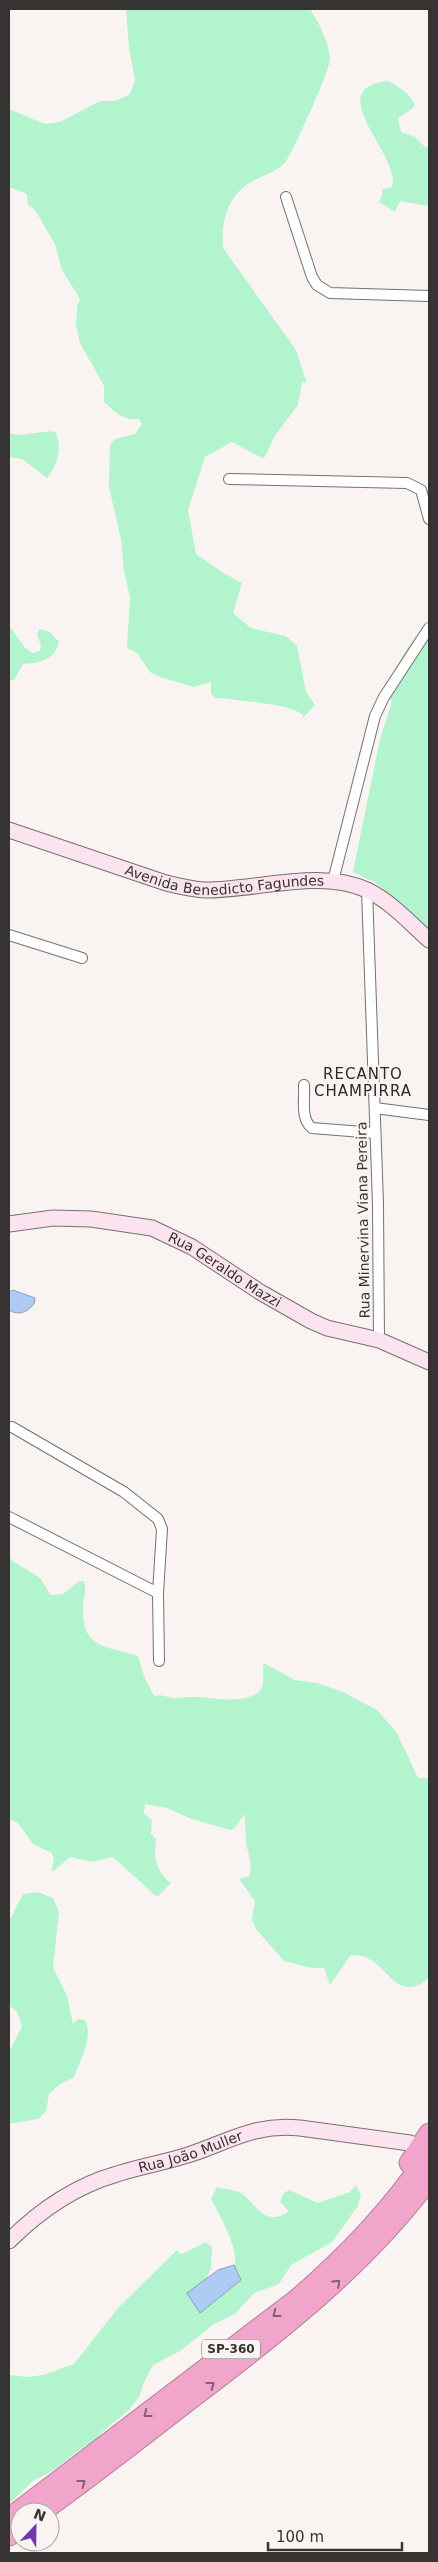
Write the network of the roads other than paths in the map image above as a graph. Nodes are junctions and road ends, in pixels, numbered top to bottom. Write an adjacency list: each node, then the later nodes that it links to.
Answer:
1 (286, 197): 2 (street)
2 (429, 296)
3 (229, 479): 4 (street)
4 (429, 519)
5 (429, 628): 7 (street)
6 (9, 830): 7 (street, Avenida Benedicto Fagundes)
7 (333, 881): 8 (street, Avenida Benedicto Fagundes)
8 (367, 890): 10 (street, Avenida Benedicto Fagundes); 13 (street, Rua Minervina Viana Pereira)
9 (9, 935): 11 (street)
10 (429, 940)
11 (82, 958)
12 (304, 1085): 15 (street)
13 (375, 1108): 14 (street); 15 (street, Rua Minervina Viana Pereira)
14 (429, 1115)
15 (375, 1133): 17 (street, Rua Minervina Viana Pereira)
16 (9, 1224): 17 (street, Rua Geraldo Mazzi)
17 (380, 1340): 18 (street, Rua Geraldo Mazzi)
18 (429, 1362)
19 (12, 1427): 21 (street)
20 (9, 1517): 21 (street)
21 (158, 1593): 22 (street)
22 (159, 1662)
23 (429, 2133): 24 (street); 25 (highway)
24 (391, 2140): 25 (street); 27 (street, Rua João Muller)
25 (424, 2152): 29 (highway, SP-360, one-way to 29)
26 (429, 2180): 28 (highway, SP-360, one-way to 26)
27 (9, 2241)
28 (55, 2502)
29 (9, 2518)

